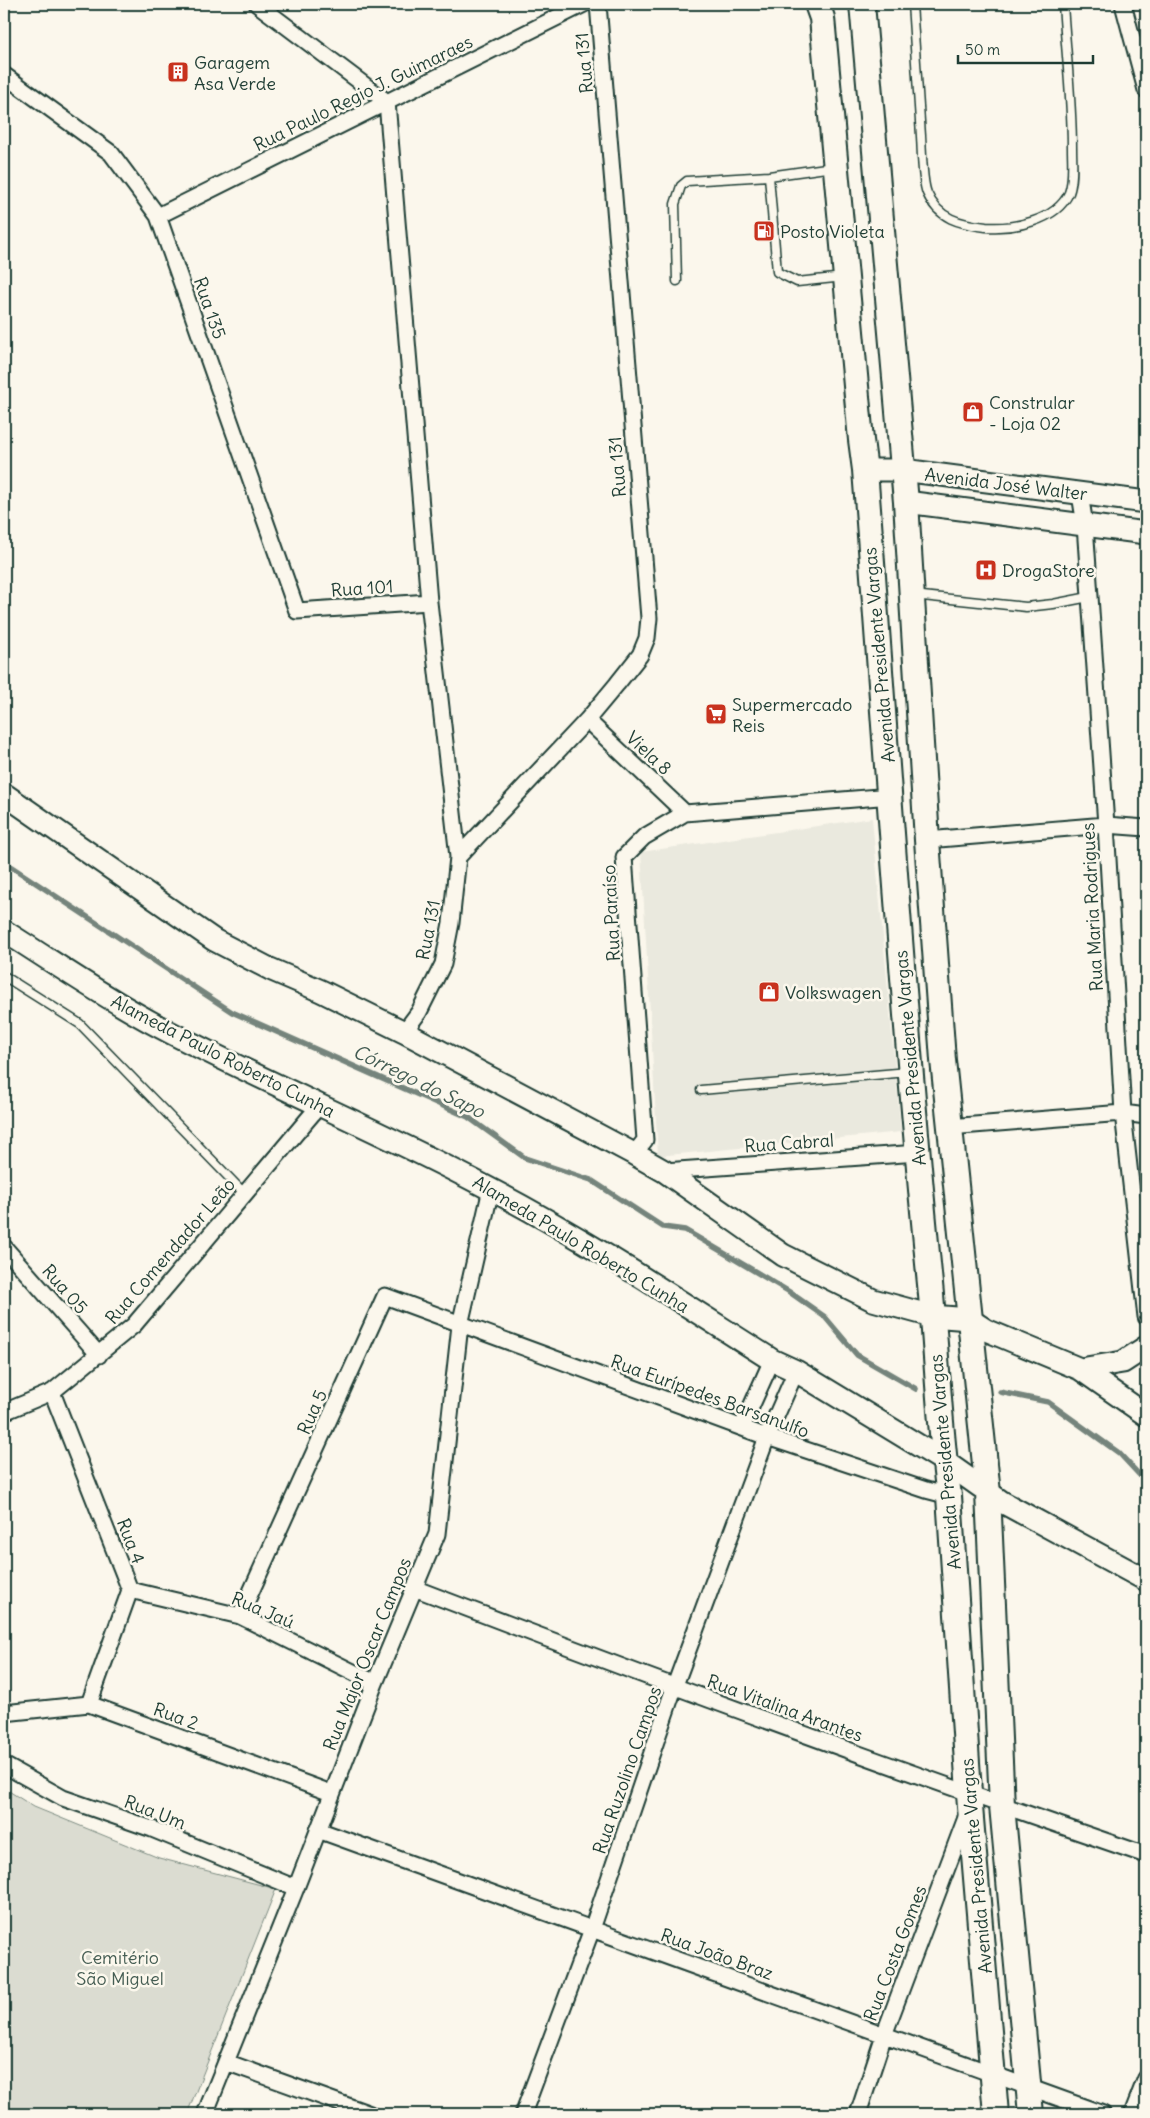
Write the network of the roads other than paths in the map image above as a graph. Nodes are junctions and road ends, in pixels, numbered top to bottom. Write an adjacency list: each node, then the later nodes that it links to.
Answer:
1 (257, 4): 11 (street)
2 (584, 4): 11 (street, Rua Paulo Regio J. Guimaraes)
3 (598, 4): 28 (street, Rua 131)
4 (817, 4): 12 (main road, Avenida Presidente Vargas)
5 (862, 4): 18 (main road, Avenida Presidente Vargas)
6 (912, 4): 7 (lane)
7 (1063, 4)
8 (1123, 4): 10 (street)
9 (4, 75): 14 (street, Rua 135)
10 (1146, 90)
11 (387, 102): 14 (street, Rua Paulo Regio J. Guimaraes); 26 (street, Rua 131)
12 (835, 167): 13 (lane); 15 (main road, Avenida Presidente Vargas)
13 (769, 176): 15 (lane); 16 (lane)
14 (158, 216): 27 (street, Rua 135)
15 (846, 277): 17 (main road, Avenida Presidente Vargas)
16 (677, 281)
17 (865, 470): 18 (street, Avenida José Walter); 30 (main road, Avenida Presidente Vargas)
18 (903, 470): 19 (street, Avenida José Walter); 20 (main road, Avenida Presidente Vargas)
19 (1080, 494): 21 (street, Avenida José Walter); 22 (street, Rua Maria Rodrigues)
20 (906, 502): 22 (street, Avenida José Walter); 24 (main road, Avenida Presidente Vargas)
21 (1146, 502)
22 (1085, 525): 23 (street, Avenida José Walter); 25 (street, Rua Maria Rodrigues)
23 (1146, 533)
24 (912, 595): 25 (lane); 34 (main road, Avenida Presidente Vargas)
25 (1089, 597): 32 (street, Rua Maria Rodrigues)
26 (429, 602): 27 (street, Rua 101); 35 (street, Rua 131)
27 (297, 611)
28 (587, 720): 31 (street, Viela 8); 35 (street, Rua 131)
29 (4, 794): 38 (street)
30 (890, 796): 31 (street, Rua Paraíso); 39 (main road, Avenida Presidente Vargas)
31 (685, 813): 46 (street, Rua Paraíso)
32 (1106, 825): 33 (street); 34 (street); 42 (street, Rua Maria Rodrigues)
33 (1146, 828)
34 (927, 840): 44 (main road, Avenida Presidente Vargas)
35 (458, 857): 38 (street, Rua 131)
36 (4, 931): 41 (street, Alameda Paulo Roberto Cunha)
37 (4, 976): 49 (lane)
38 (404, 1032): 46 (street)
39 (910, 1071): 40 (lane); 45 (main road, Avenida Presidente Vargas)
40 (701, 1090)
41 (319, 1106): 48 (street, Alameda Paulo Roberto Cunha); 49 (street, Rua Comendador Leão)
42 (1123, 1113): 43 (street); 44 (street); 52 (street, Rua Maria Rodrigues)
43 (1146, 1116)
44 (950, 1127): 53 (main road, Avenida Presidente Vargas)
45 (918, 1153): 47 (street, Rua Cabral); 51 (main road, Avenida Presidente Vargas)
46 (634, 1154): 47 (street)
47 (664, 1171): 51 (street)
48 (490, 1189): 54 (street, Rua Major Oscar Campos); 57 (street, Alameda Paulo Roberto Cunha)
49 (244, 1194): 56 (street, Rua Comendador Leão)
50 (4, 1247): 56 (street, Rua 05)
51 (932, 1316): 53 (street); 65 (main road, Avenida Presidente Vargas)
52 (1146, 1317)
53 (969, 1319): 58 (street); 66 (main road, Avenida Presidente Vargas)
54 (460, 1325): 63 (street, Rua Eurípedes Barsanulfo); 69 (street, Rua Major Oscar Campos); 71 (street, Rua 5)
55 (1146, 1347): 58 (street)
56 (98, 1356): 60 (street, Rua Comendador Leão)
57 (772, 1360): 59 (street, Alameda Paulo Roberto Cunha); 63 (street)
58 (1080, 1369): 62 (street)
59 (796, 1371): 64 (street, Rua Ruzolino Campos); 65 (street, Alameda Paulo Roberto Cunha)
60 (52, 1392): 61 (street, Rua Comendador Leão); 70 (street, Rua 4)
61 (4, 1412)
62 (1146, 1415)
63 (742, 1428): 64 (street, Rua Eurípedes Barsanulfo)
64 (767, 1437): 67 (street, Rua Eurípedes Barsanulfo); 73 (street, Rua Ruzolino Campos)
65 (944, 1462): 66 (street, Alameda Paulo Roberto Cunha); 67 (main road, Avenida Presidente Vargas)
66 (988, 1493): 68 (street, Alameda Paulo Roberto Cunha); 79 (main road, Avenida Presidente Vargas)
67 (949, 1496): 78 (main road, Avenida Presidente Vargas)
68 (1146, 1580)
69 (414, 1588): 72 (street, Rua Major Oscar Campos); 73 (street, Rua Vitalina Arantes)
70 (130, 1590): 71 (street, Rua Jaú); 74 (street, Rua 4)
71 (240, 1616): 72 (street, Rua Jaú)
72 (375, 1683): 77 (street, Rua Major Oscar Campos)
73 (674, 1688): 78 (street, Rua Vitalina Arantes); 83 (street, Rua Ruzolino Campos)
74 (89, 1704): 75 (street, Rua 2); 77 (street, Rua 2)
75 (4, 1713)
76 (4, 1765): 82 (street, Rua Um)
77 (331, 1794): 80 (street, Rua Major Oscar Campos)
78 (970, 1800): 79 (street, Rua Vitalina Arantes); 84 (street, Rua Costa Gomes); 86 (main road, Avenida Presidente Vargas)
79 (1002, 1806): 81 (street, Rua Vitalina Arantes); 88 (main road, Avenida Presidente Vargas)
80 (318, 1830): 82 (street, Rua Major Oscar Campos); 83 (street, Rua João Braz)
81 (1146, 1855)
82 (296, 1888): 85 (street, Rua Major Oscar Campos)
83 (592, 1929): 84 (street, Rua João Braz); 91 (street, Rua Ruzolino Campos)
84 (884, 2034): 86 (street, Rua João Braz); 92 (street, Rua Costa Gomes)
85 (226, 2062): 89 (street, Rua Major Oscar Campos); 90 (street)
86 (992, 2074): 88 (street, Rua João Braz); 93 (main road, Avenida Presidente Vargas)
87 (1146, 2078): 96 (street)
88 (1028, 2086): 94 (main road, Avenida Presidente Vargas); 95 (street, Rua João Braz)
89 (205, 2114)
90 (370, 2114)
91 (523, 2114)
92 (858, 2114)
93 (996, 2114)
94 (1031, 2114)
95 (1103, 2114)
96 (1132, 2114)

